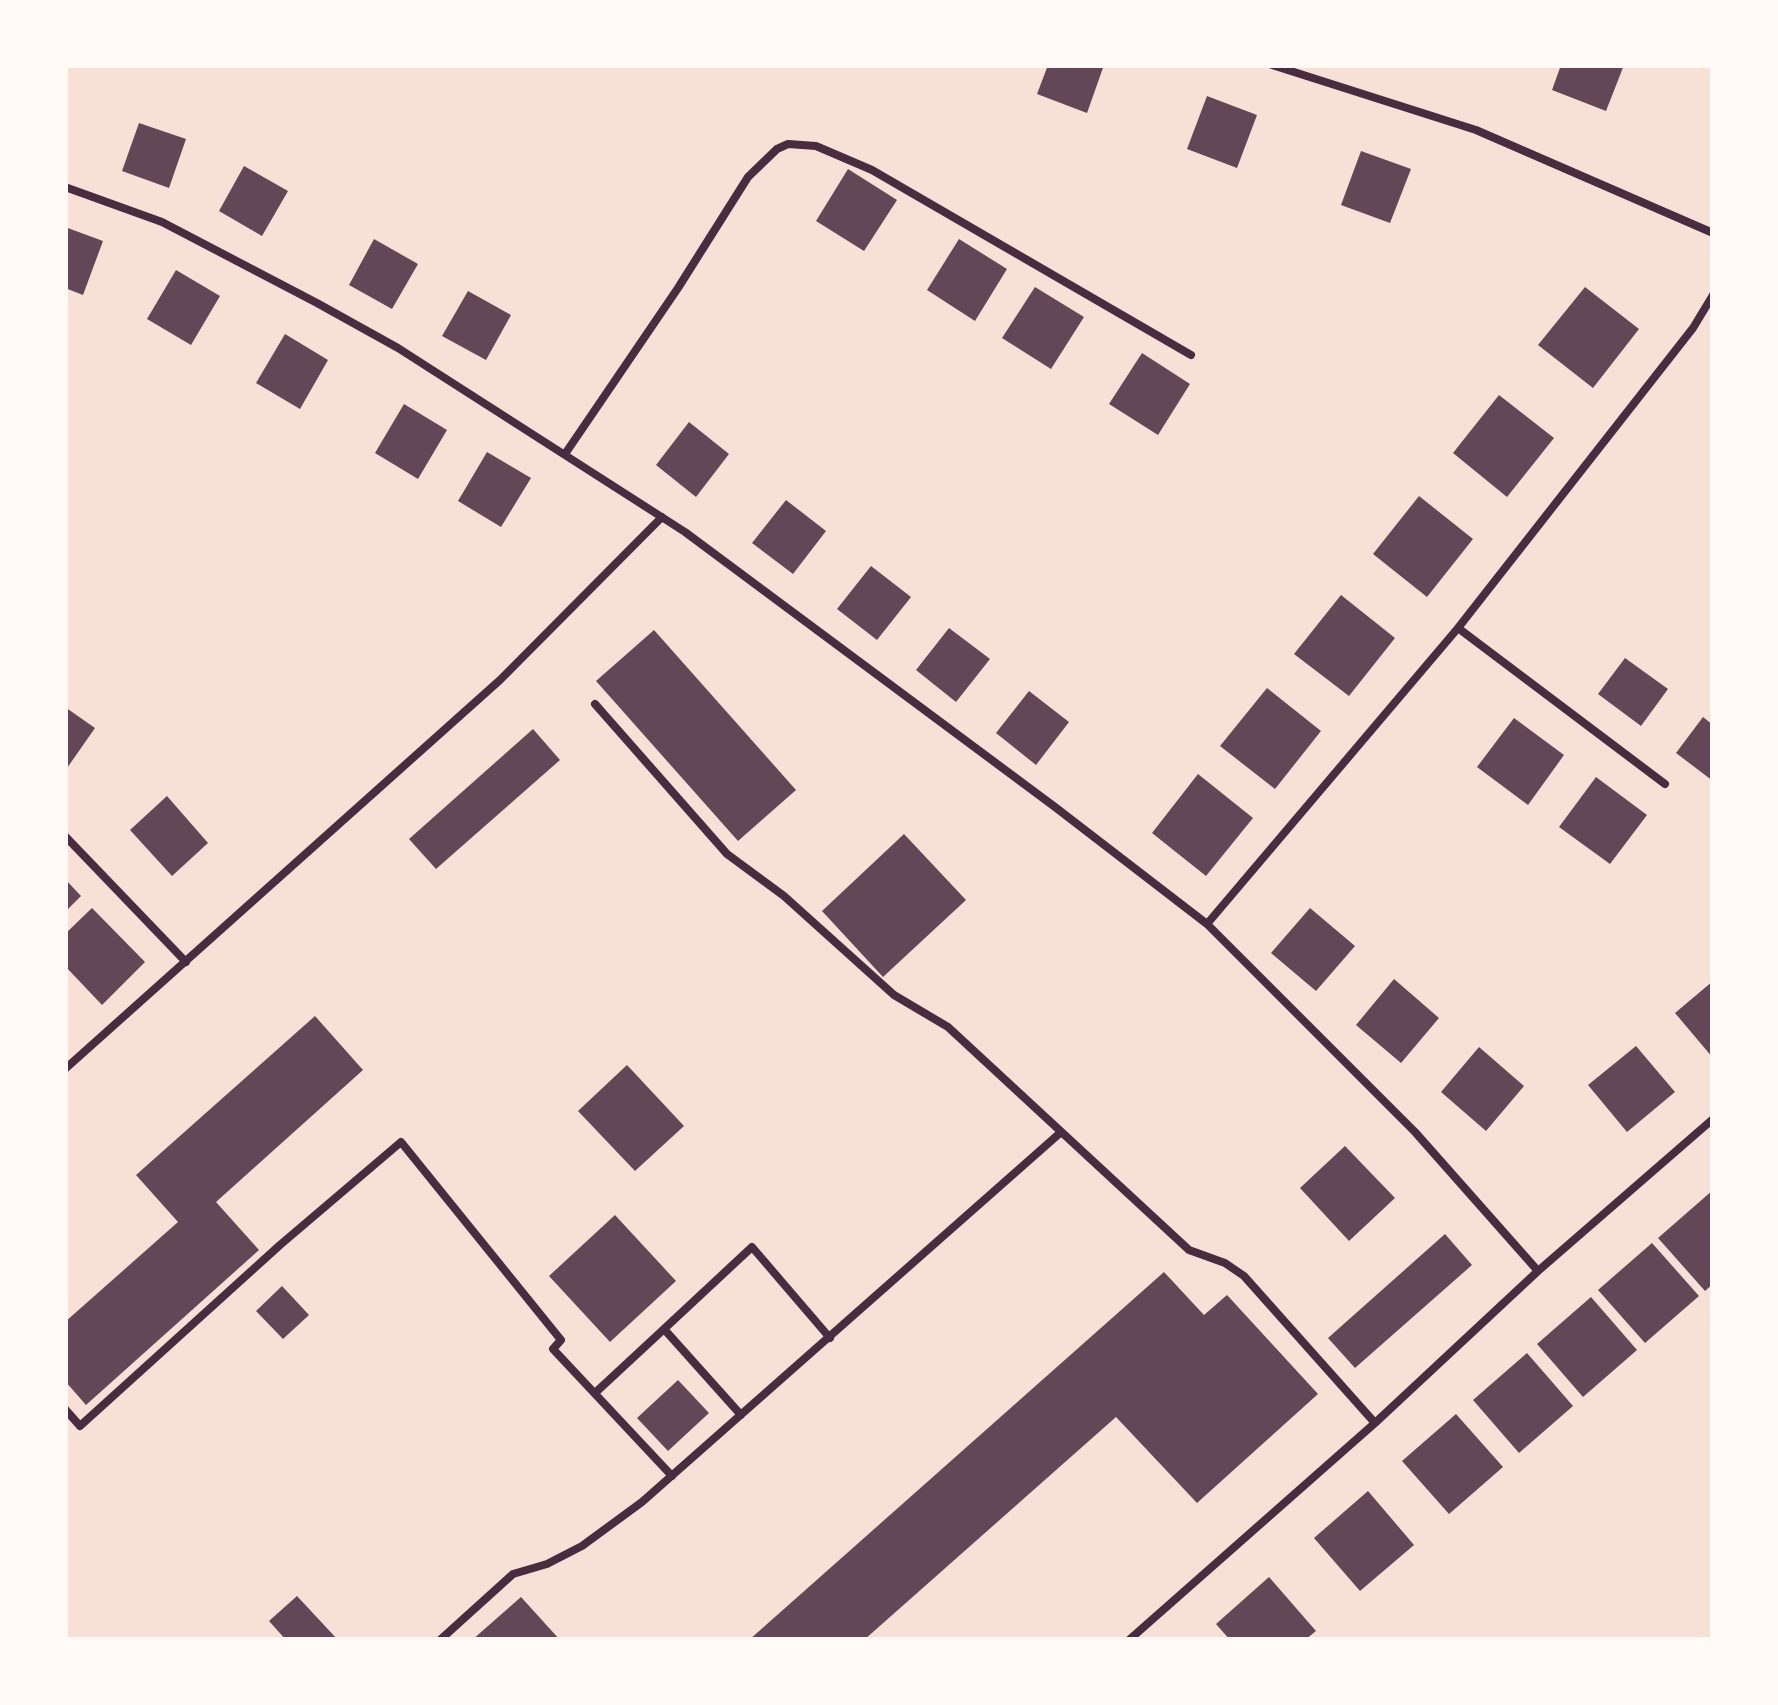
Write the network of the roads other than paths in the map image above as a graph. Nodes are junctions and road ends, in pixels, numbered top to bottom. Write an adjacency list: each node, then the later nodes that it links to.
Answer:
1 (1272, 65): 3 (lane)
2 (65, 187): 6 (lane)
3 (1713, 233)
4 (1713, 295): 8 (lane)
5 (1191, 355): 6 (lane)
6 (565, 454): 7 (lane)
7 (662, 518): 12 (lane); 13 (lane)
8 (1458, 628): 10 (lane); 12 (lane)
9 (595, 704): 16 (lane)
10 (1665, 784)
11 (65, 836): 13 (lane)
12 (1206, 924): 17 (lane)
13 (186, 962): 14 (lane)
14 (65, 1069)
15 (1713, 1120): 17 (lane)
16 (1060, 1133): 19 (lane); 23 (lane)
17 (1538, 1271): 23 (lane)
18 (664, 1329): 19 (lane); 20 (lane); 22 (lane)
19 (830, 1338): 22 (lane)
20 (595, 1393): 21 (lane); 24 (lane)
21 (65, 1409)
22 (742, 1416): 24 (lane)
23 (1375, 1423): 26 (lane)
24 (672, 1476): 25 (lane)
25 (440, 1640)
26 (1129, 1640)

